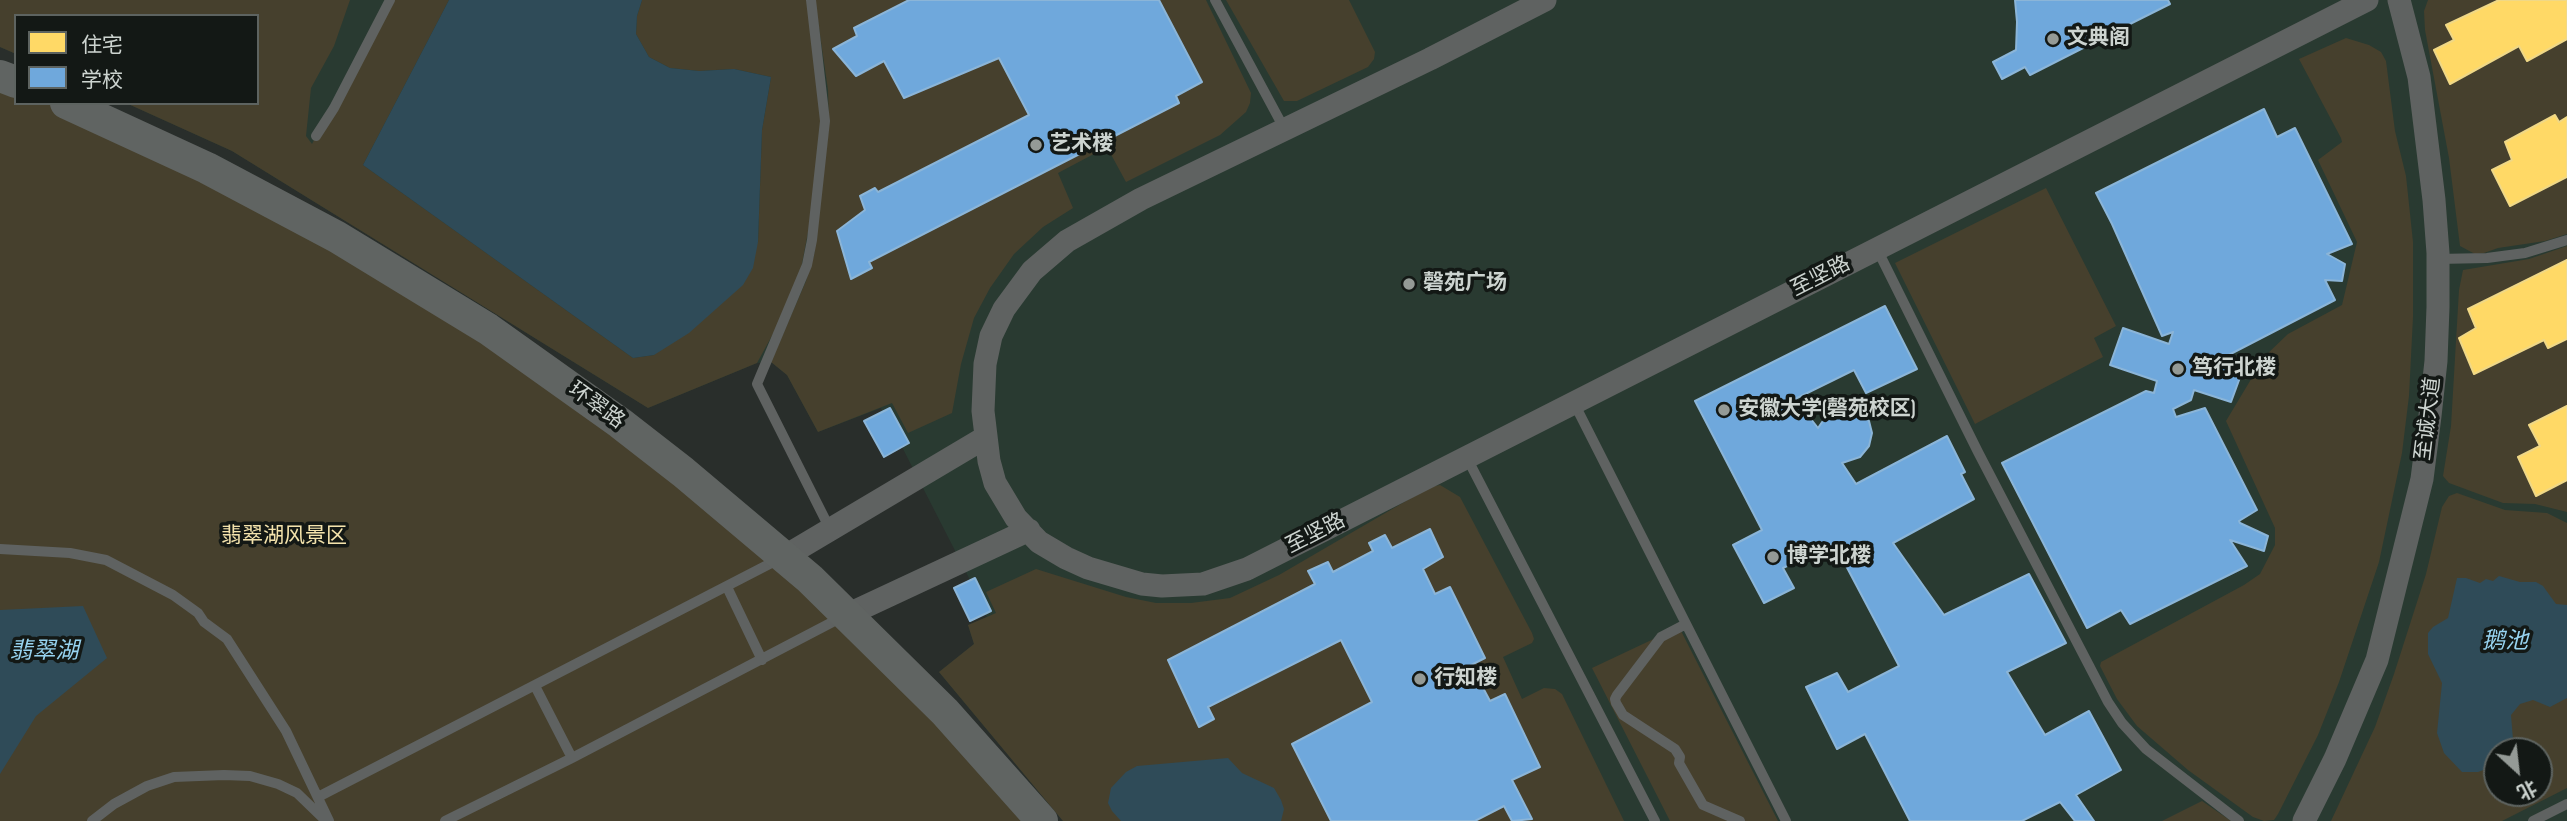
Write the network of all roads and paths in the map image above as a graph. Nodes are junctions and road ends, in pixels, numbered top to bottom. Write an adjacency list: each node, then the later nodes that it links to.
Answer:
1 (390, 0): 9 (lane)
2 (810, 0): 16 (lane)
3 (1215, 0): 8 (lane)
4 (1545, 0): 8 (street, 至坚路)
5 (2367, 0): 11 (street, 至坚路)
6 (2399, 0): 12 (street, 至诚大道)
7 (70, 105): 19 (street, 环翠路)
8 (1285, 130): 14 (street, 至坚路)
9 (316, 136)
10 (2567, 240): 12 (lane)
11 (1877, 249): 13 (street, 至坚路); 36 (lane)
12 (2438, 259): 37 (street, 至诚大道)
13 (1574, 403): 15 (street, 至坚路); 22 (lane)
14 (986, 437): 16 (street); 17 (street, 至坚路)
15 (1467, 458): 17 (street, 至坚路); 29 (lane)
16 (830, 529): 19 (street)
17 (1029, 530): 21 (street)
18 (0, 549): 26 (lane)
19 (784, 556): 20 (lane); 21 (street, 环翠路)
20 (727, 587): 23 (lane); 24 (lane)
21 (847, 615): 23 (lane); 33 (street, 环翠路)
22 (1686, 624): 34 (lane); 35 (lane)
23 (761, 660): 25 (lane)
24 (535, 686): 25 (lane); 26 (lane)
25 (572, 758): 32 (lane)
26 (318, 797): 31 (lane)
27 (2564, 806): 28 (lane); 38 (lane)
28 (2567, 819)
29 (1652, 820)
30 (92, 821): 31 (lane)
31 (327, 821)
32 (445, 821)
33 (1042, 821)
34 (1740, 821)
35 (1786, 821)
36 (2239, 821)
37 (2304, 821)
38 (2533, 821)

